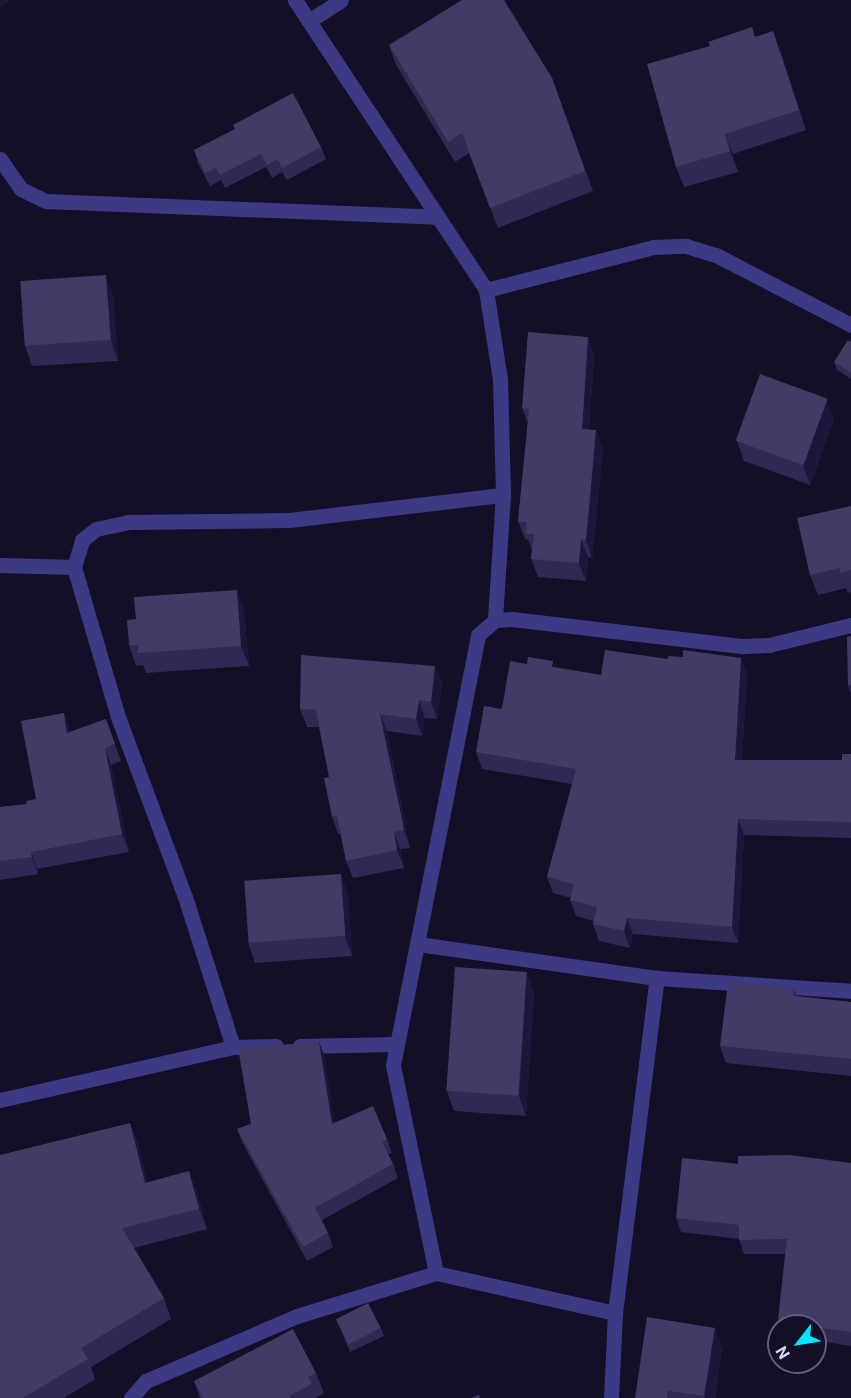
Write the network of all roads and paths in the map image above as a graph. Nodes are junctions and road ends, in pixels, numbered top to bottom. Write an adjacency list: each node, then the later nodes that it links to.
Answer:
1 (295, 0): 3 (street)
2 (341, 0): 3 (street)
3 (309, 21): 5 (street)
4 (0, 159): 5 (street)
5 (438, 217): 6 (street)
6 (486, 290): 7 (street); 8 (street)
7 (851, 326)
8 (503, 495): 10 (street); 11 (street)
9 (0, 565): 10 (street)
10 (74, 567): 17 (street)
11 (495, 620): 12 (street); 13 (street)
12 (851, 625)
13 (418, 944): 14 (street); 16 (street)
14 (657, 978): 15 (street); 20 (street)
15 (851, 991)
16 (396, 1044): 17 (street); 19 (street)
17 (233, 1047): 18 (street)
18 (0, 1100)
19 (436, 1273): 20 (street); 21 (street)
20 (615, 1313): 22 (street)
21 (131, 1398)
22 (611, 1398)

